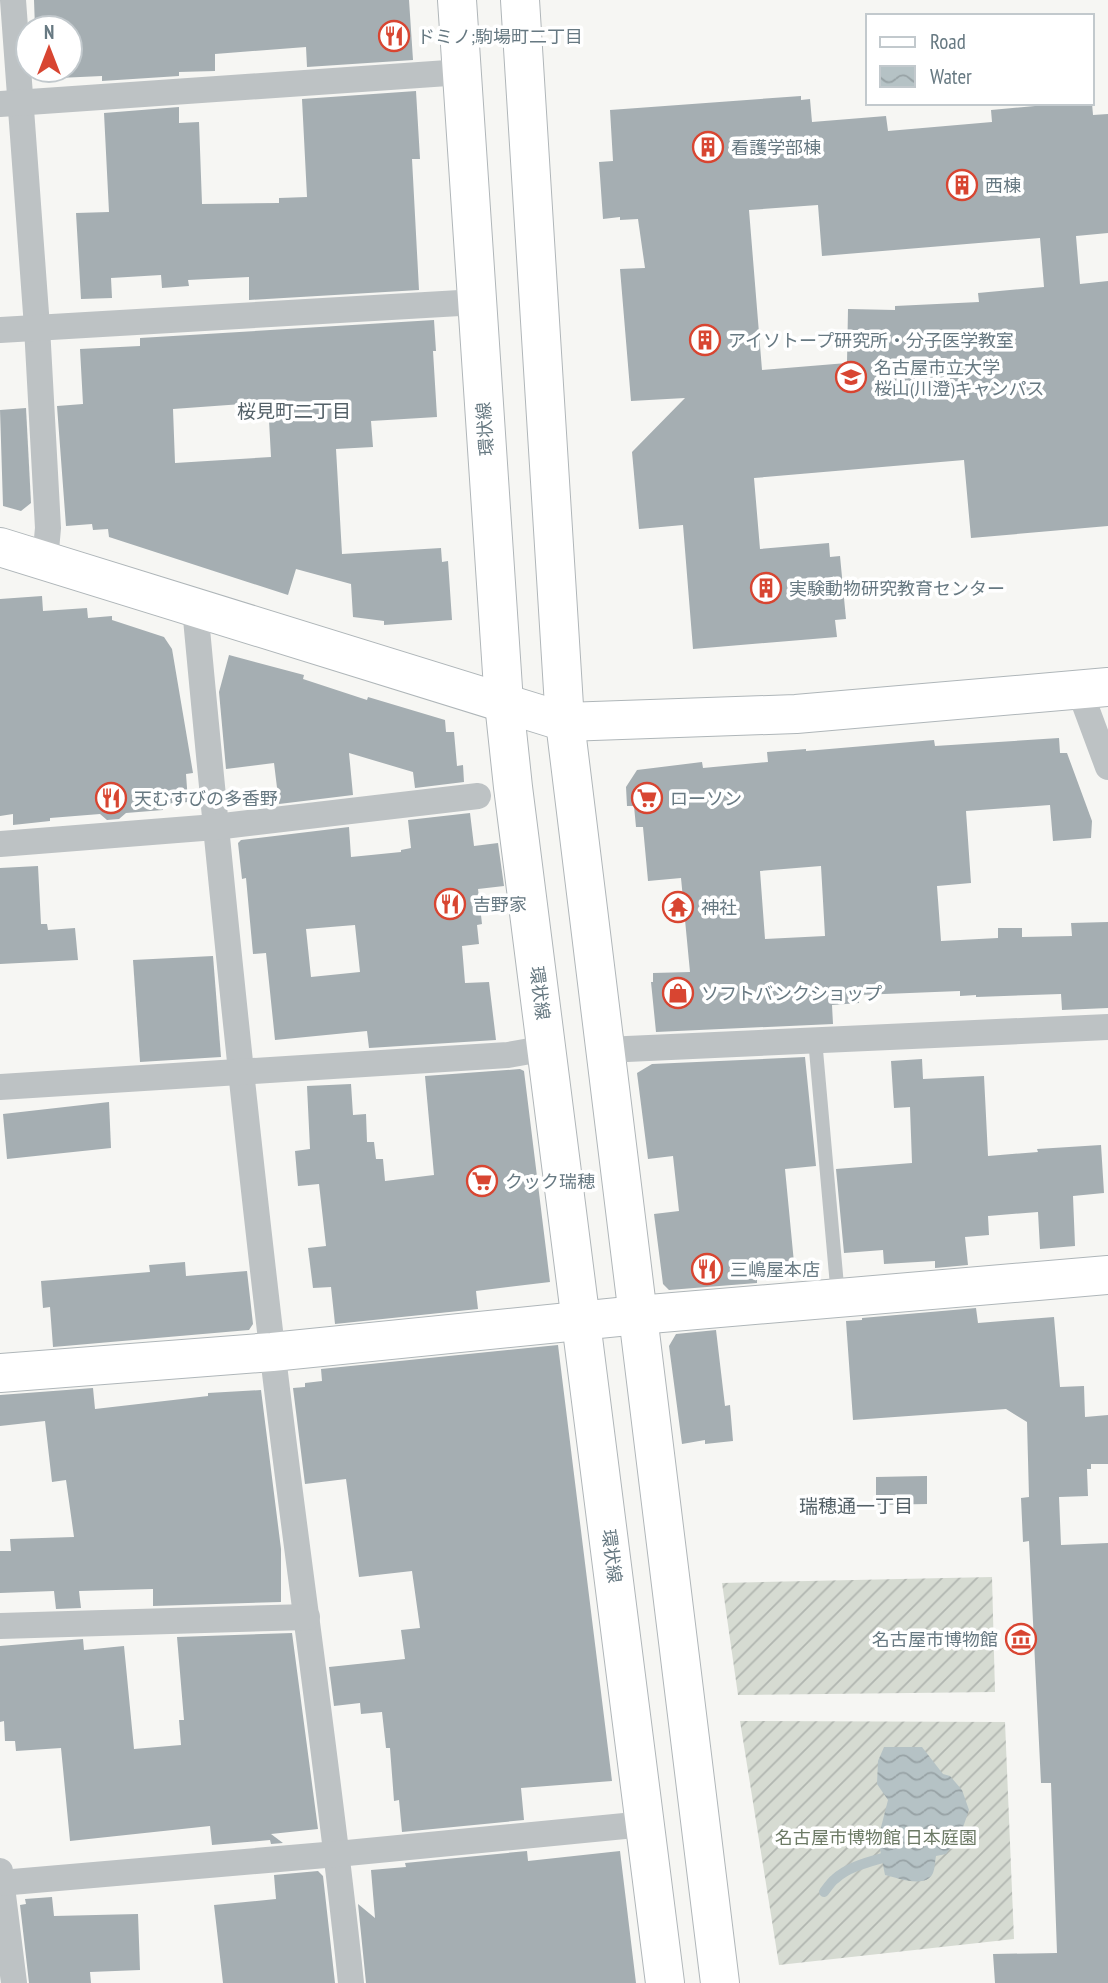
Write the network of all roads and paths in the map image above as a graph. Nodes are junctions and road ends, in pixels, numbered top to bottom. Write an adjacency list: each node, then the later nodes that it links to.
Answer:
1 (13, 0): 5 (street)
2 (457, 0): 4 (main road, 環状線)
3 (520, 0): 14 (main road)
4 (462, 72): 5 (street); 6 (main road, 環状線)
5 (10, 103): 7 (street)
6 (477, 302): 7 (street); 13 (main road, 環状線)
7 (37, 327): 8 (street); 10 (street)
8 (0, 330)
9 (0, 547): 10 (main road)
10 (45, 561): 11 (main road)
11 (195, 608): 13 (main road); 17 (street)
12 (1094, 688): 14 (main road); 15 (street)
13 (504, 703): 14 (main road); 21 (main road, 環状線)
14 (565, 722): 22 (main road)
15 (1108, 766)
16 (478, 796): 17 (street)
17 (215, 827): 18 (street); 23 (street)
18 (0, 844)
19 (1108, 1027): 20 (street)
20 (815, 1039): 22 (street); 26 (lane)
21 (547, 1048): 23 (street); 28 (main road, 環状線)
22 (605, 1050): 27 (main road)
23 (240, 1070): 24 (street); 29 (street)
24 (0, 1087)
25 (1108, 1275): 26 (main road)
26 (838, 1299): 27 (main road)
27 (638, 1315): 28 (main road); 39 (main road)
28 (582, 1322): 29 (main road); 33 (main road, 環状線)
29 (272, 1352): 30 (main road); 31 (street)
30 (0, 1373)
31 (307, 1618): 32 (street); 34 (street)
32 (0, 1626)
33 (645, 1824): 34 (street); 38 (main road, 環状線)
34 (337, 1854): 35 (street); 37 (street)
35 (1, 1879): 36 (street)
36 (13, 1983)
37 (351, 1983)
38 (665, 1983)
39 (720, 1983)

